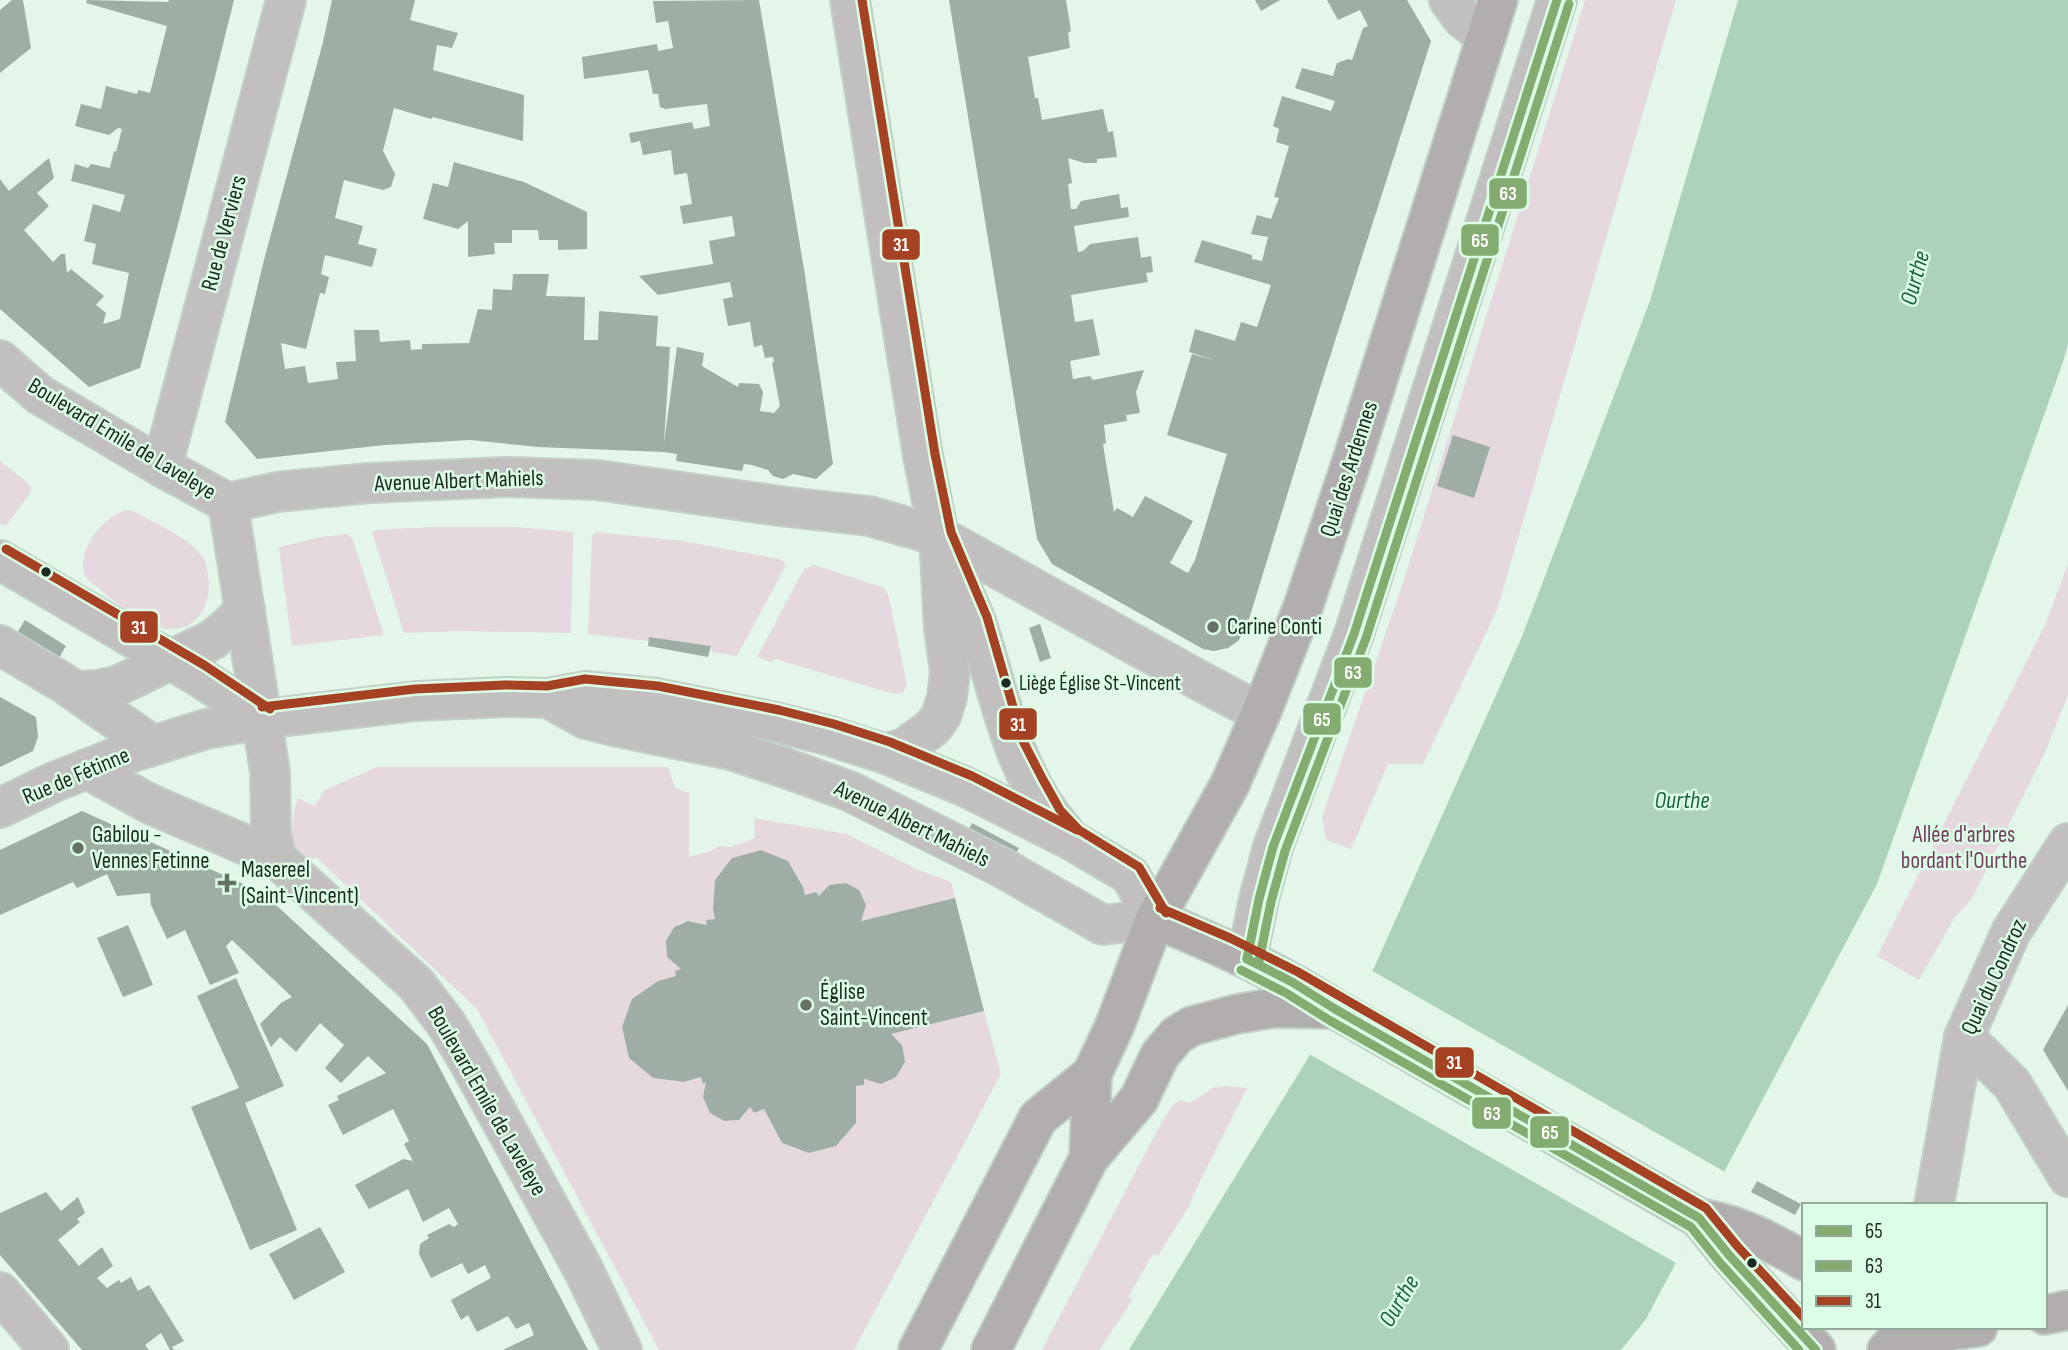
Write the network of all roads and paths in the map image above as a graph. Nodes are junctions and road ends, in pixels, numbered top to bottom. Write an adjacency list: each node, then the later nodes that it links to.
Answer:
1 (286, 0): 8 (street, Rue de Verviers)
2 (850, 0): 10 (street)
3 (1448, 0): 6 (street)
4 (1498, 0): 6 (main road, Quai des Ardennes)
5 (1557, 0): 27 (street)
6 (1486, 37): 17 (main road, Quai des Ardennes)
7 (0, 360): 8 (street, Boulevard Emile de Laveleye)
8 (162, 467): 9 (street, Boulevard Emile de Laveleye)
9 (229, 503): 10 (street, Avenue Albert Mahiels); 12 (street, Boulevard Emile de Laveleye)
10 (939, 536): 17 (street, Avenue Albert Mahiels); 20 (street); 23 (street, Avenue Albert Mahiels)
11 (0, 560): 14 (street)
12 (245, 610): 14 (street); 18 (street, Boulevard Emile de Laveleye)
13 (0, 645): 15 (street)
14 (170, 659): 15 (street); 18 (street)
15 (76, 691): 19 (street)
16 (548, 698): 18 (street, Avenue Albert Mahiels); 20 (street, Avenue Albert Mahiels); 26 (street, Avenue Albert Mahiels)
17 (1261, 713): 26 (main road, Quai des Ardennes)
18 (263, 719): 19 (street, Avenue Albert Mahiels); 25 (street, Boulevard Emile de Laveleye)
19 (152, 745): 21 (street, Rue de Fétinne)
20 (886, 754): 23 (street, Avenue Albert Mahiels)
21 (87, 769): 22 (street, Rue de Fétinne); 25 (street, Boulevard Emile de Laveleye)
22 (0, 808)
23 (1071, 840): 26 (street, Avenue Albert Mahiels)
24 (2068, 843): 29 (street, Quai du Condroz)
25 (276, 858): 43 (street, Boulevard Emile de Laveleye)
26 (1155, 919): 27 (main road); 30 (main road, Quai des Ardennes)
27 (1247, 959): 28 (main road)
28 (1335, 1009): 31 (main road); 34 (main road)
29 (1964, 1037): 32 (street); 33 (street, Quai du Condroz)
30 (1092, 1074): 31 (main road); 44 (main road)
31 (1089, 1158): 45 (main road)
32 (2068, 1177)
33 (1934, 1203)
34 (1699, 1217): 35 (main road); 46 (main road)
35 (1802, 1260)
36 (0, 1292): 42 (street)
37 (2068, 1310): 38 (main road)
38 (2047, 1315)
39 (1964, 1329): 41 (main road)
40 (2002, 1329): 47 (main road)
41 (1896, 1338)
42 (49, 1350)
43 (622, 1350)
44 (918, 1350)
45 (991, 1350)
46 (1816, 1350)
47 (1978, 1350)

